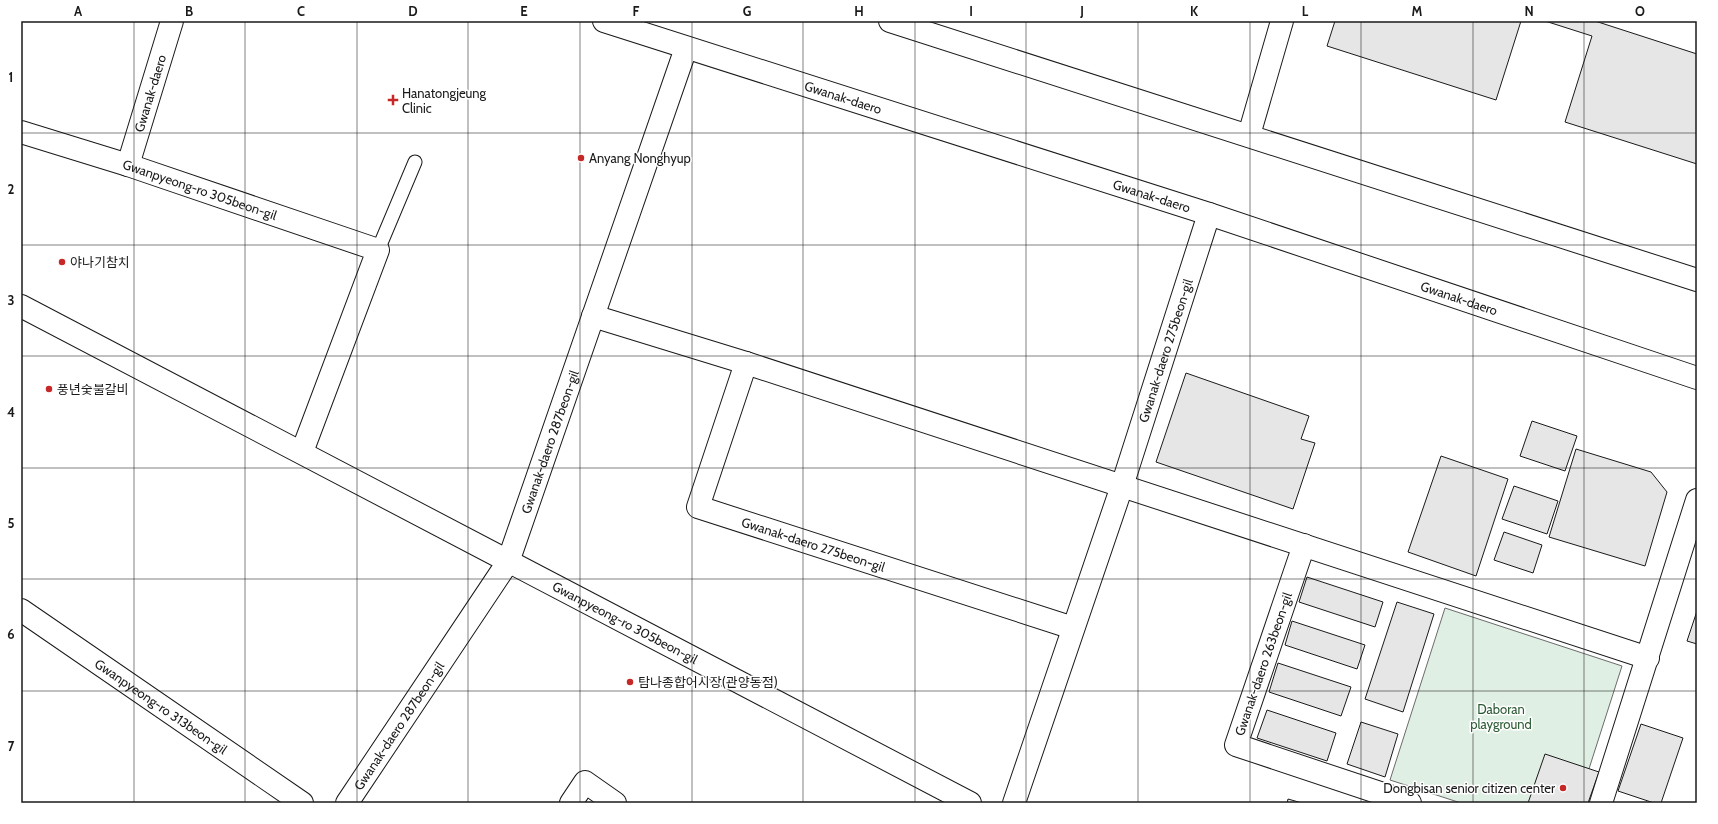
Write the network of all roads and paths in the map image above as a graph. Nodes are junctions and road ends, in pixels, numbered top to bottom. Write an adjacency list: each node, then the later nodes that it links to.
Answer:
1 (172, 21): 9 (street, Gwanak-daero)
2 (604, 21): 5 (street, Gwanak-daero)
3 (890, 21): 7 (street)
4 (1282, 21): 7 (street)
5 (686, 48): 10 (street, Gwanak-daero); 14 (street, Gwanak-daero 287beon-gil)
6 (21, 132): 9 (street, Gwanpyeong-ro 305beon-gil)
7 (1249, 135): 12 (street)
8 (415, 162): 11 (lane)
9 (128, 164): 11 (street, Gwanpyeong-ro 305beon-gil)
10 (1209, 214): 16 (street, Gwanak-daero); 18 (street, Gwanak-daero 275beon-gil)
11 (378, 250): 17 (street)
12 (1697, 280)
13 (21, 306): 17 (street, Gwanpyeong-ro 305beon-gil)
14 (593, 316): 15 (street); 21 (street, Gwanak-daero 287beon-gil)
15 (746, 362): 18 (street); 23 (street, Gwanak-daero 275beon-gil)
16 (1697, 378)
17 (302, 452): 21 (street, Gwanpyeong-ro 305beon-gil)
18 (1122, 486): 20 (street); 23 (street, Gwanak-daero 275beon-gil)
19 (1697, 500): 24 (street)
20 (1304, 545): 24 (street); 31 (street, Gwanak-daero 263beon-gil)
21 (508, 562): 26 (street, Gwanak-daero 287beon-gil); 29 (street, Gwanpyeong-ro 305beon-gil)
22 (21, 610): 25 (street, Gwanpyeong-ro 313beon-gil)
23 (1073, 628): 30 (street, Gwanak-daero 275beon-gil)
24 (1648, 658): 32 (street)
25 (302, 803)
26 (347, 803)
27 (571, 803): 28 (street)
28 (615, 803)
29 (970, 803)
30 (1014, 803)
31 (1410, 803)
32 (1601, 803)

